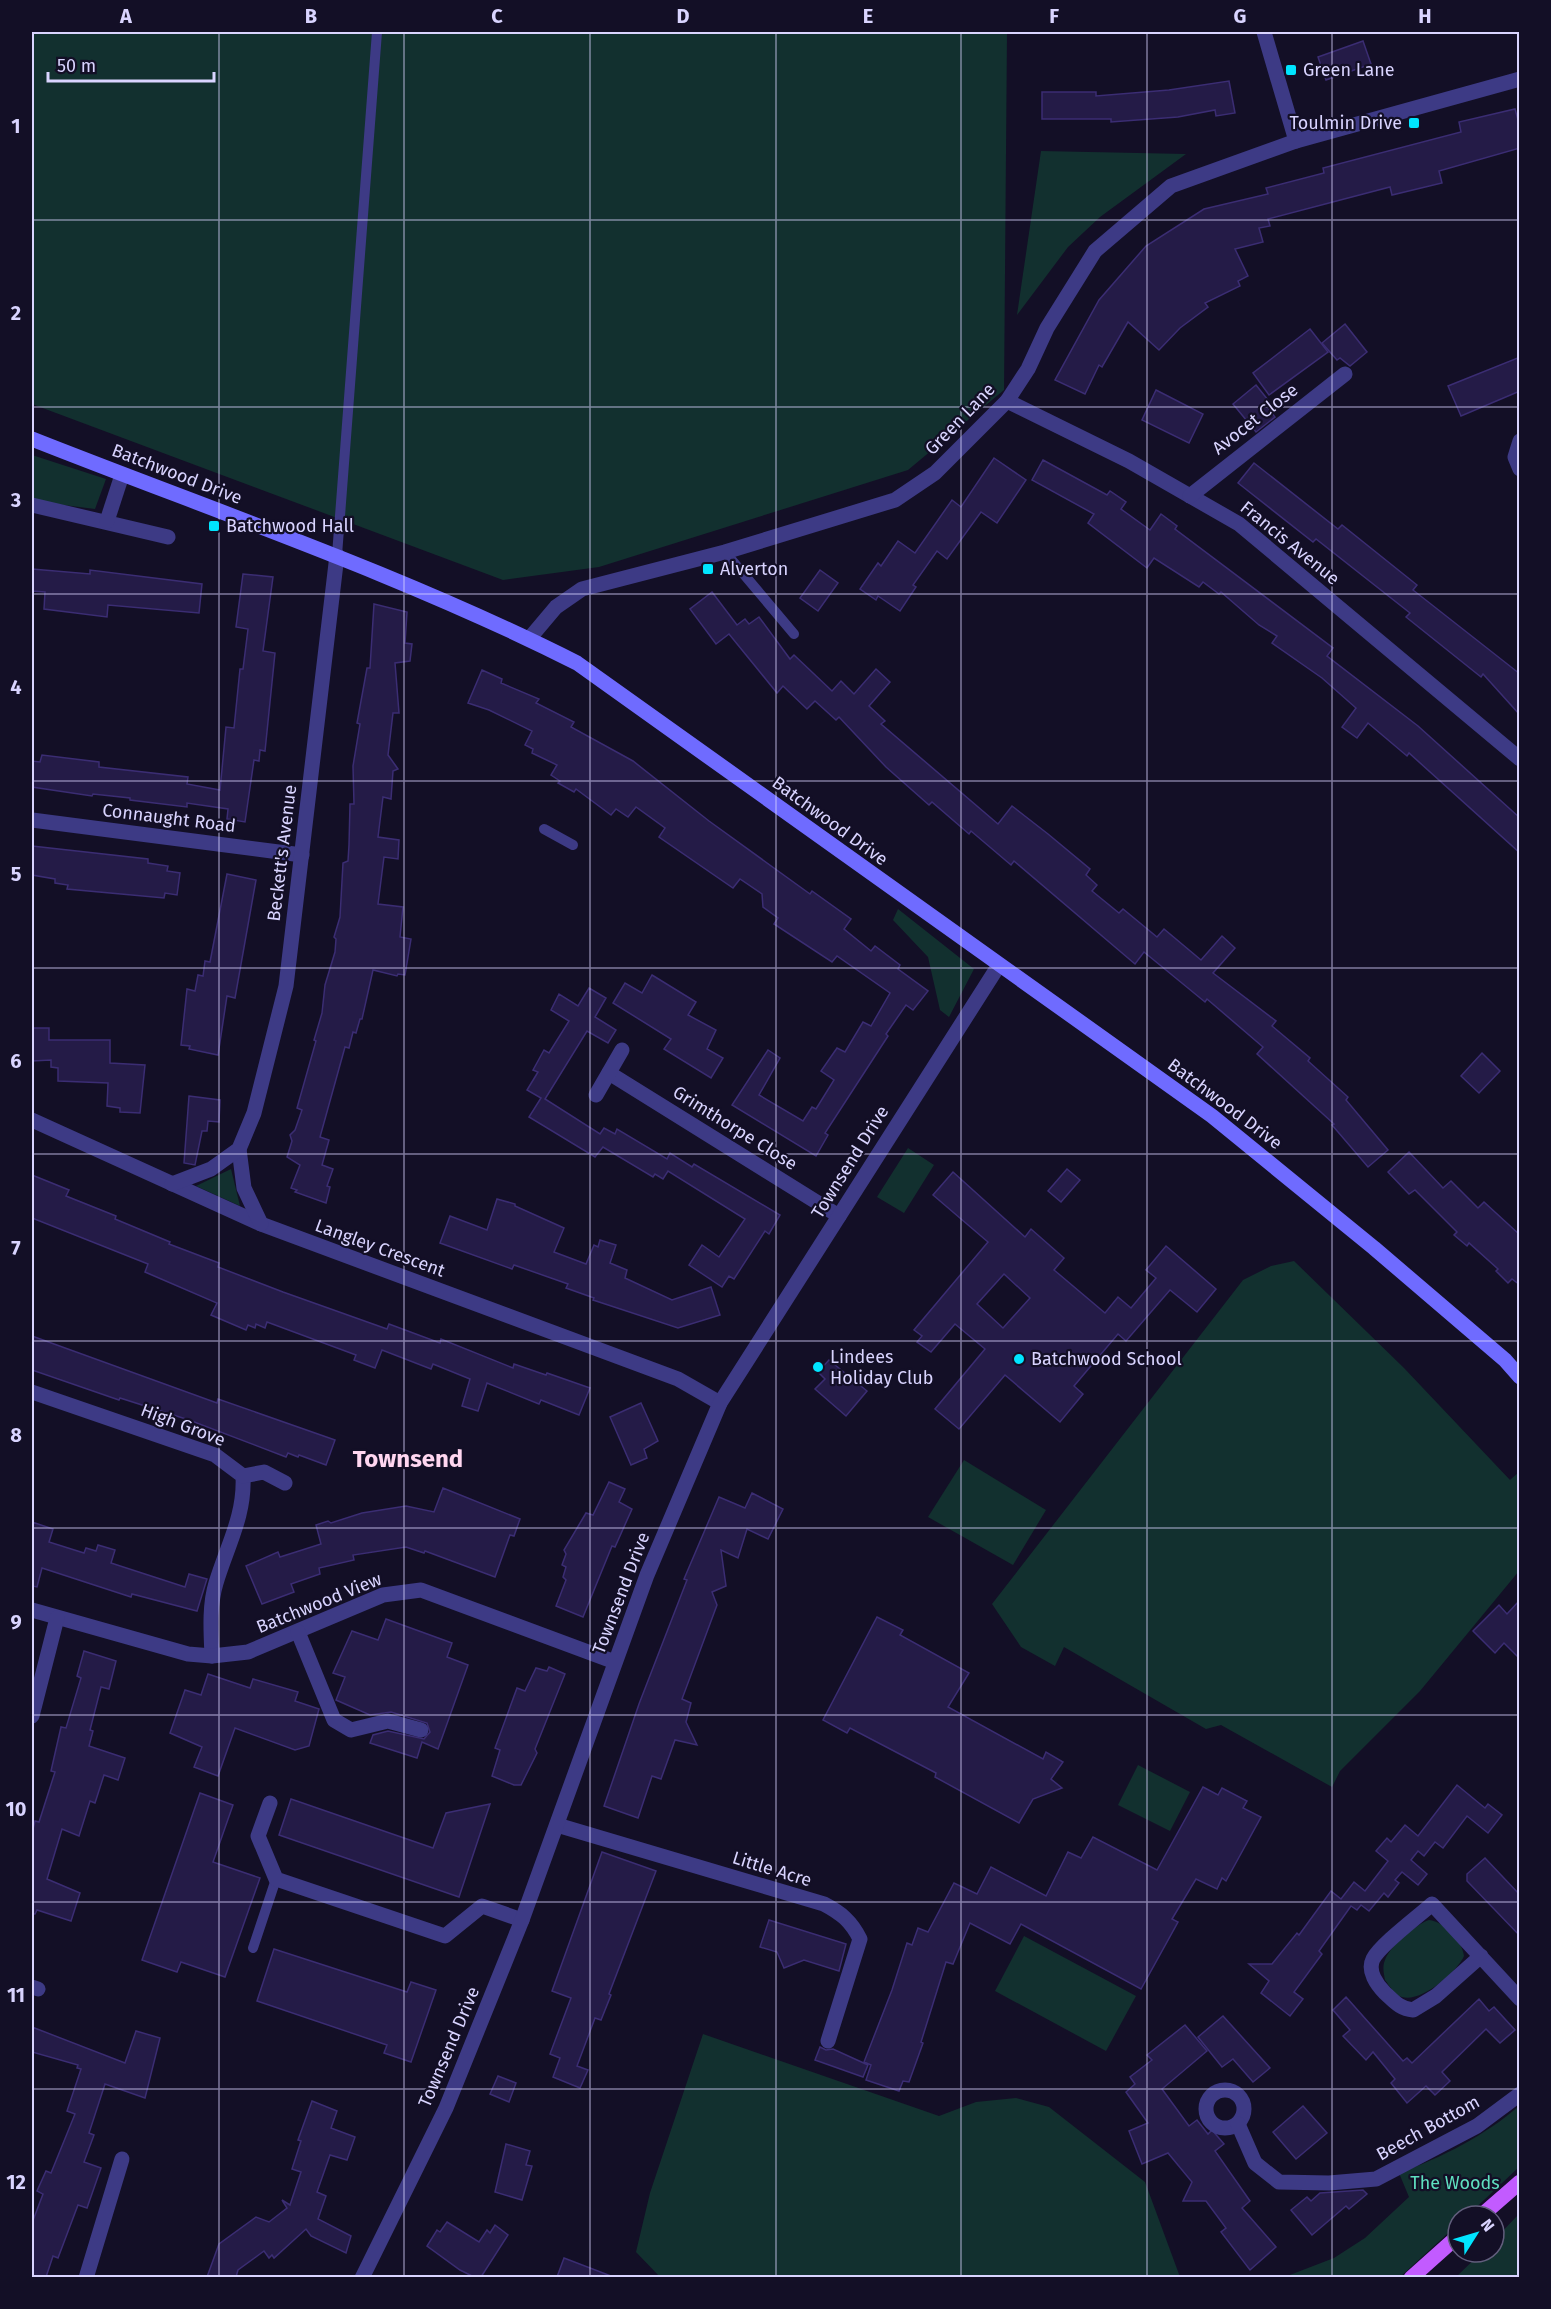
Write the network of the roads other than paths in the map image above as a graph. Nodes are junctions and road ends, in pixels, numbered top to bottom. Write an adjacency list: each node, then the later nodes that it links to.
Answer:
1 (377, 32): 16 (lane)
2 (1264, 32): 4 (street)
3 (1520, 79): 4 (street, Green Lane)
4 (1296, 141): 6 (street, Green Lane)
5 (1345, 374): 11 (street, Avocet Close)
6 (1007, 401): 11 (street, Francis Avenue); 15 (street, Green Lane)
7 (32, 439): 10 (street, Batchwood Drive)
8 (1520, 441): 9 (street)
9 (1520, 469)
10 (122, 475): 13 (street); 16 (street, Batchwood Drive)
11 (1190, 496): 19 (street, Francis Avenue)
12 (32, 505): 13 (street)
13 (107, 521): 14 (street)
14 (168, 537)
15 (725, 552): 17 (lane); 18 (street, Green Lane)
16 (337, 555): 18 (street, Batchwood Drive); 23 (street, Beckett's Avenue)
17 (794, 634)
18 (529, 639): 24 (street, Batchwood Drive)
19 (1520, 759)
20 (32, 820): 23 (street, Connaught Road)
21 (544, 829): 22 (lane)
22 (573, 845)
23 (302, 855): 29 (street, Beckett's Avenue)
24 (999, 965): 31 (street, Townsend Drive); 33 (street, Batchwood Drive)
25 (621, 1050): 26 (street)
26 (609, 1072): 27 (street); 31 (street, Grimthorpe Close)
27 (596, 1095)
28 (32, 1120): 30 (street, Langley Crescent)
29 (238, 1149): 30 (street); 32 (street)
30 (172, 1184): 32 (street, Langley Crescent)
31 (839, 1216): 35 (street, Townsend Drive)
32 (261, 1224): 35 (street, Langley Crescent)
33 (1520, 1377)
34 (32, 1392): 36 (street, High Grove)
35 (720, 1403): 42 (street, Townsend Drive)
36 (243, 1476): 37 (street); 41 (street)
37 (285, 1483)
38 (32, 1610): 39 (street, Batchwood View)
39 (57, 1618): 41 (street, Batchwood View); 43 (street)
40 (298, 1632): 41 (street, Batchwood View); 42 (street, Batchwood View); 44 (street)
41 (212, 1656)
42 (615, 1662): 46 (street, Townsend Drive)
43 (32, 1716)
44 (420, 1730)
45 (270, 1803): 47 (street)
46 (557, 1825): 48 (street, Townsend Drive); 52 (street, Little Acre)
47 (276, 1879): 48 (street); 49 (lane)
48 (522, 1920): 60 (street, Townsend Drive)
49 (253, 1948)
50 (1481, 1956): 50 (street); 51 (street)
51 (1520, 1999)
52 (828, 2041)
53 (1520, 2094): 54 (street, Beech Bottom)
54 (1238, 2124)
55 (122, 2159): 59 (street)
56 (1520, 2182): 57 (main road)
57 (1495, 2204)
58 (1446, 2246): 61 (main road)
59 (86, 2277)
60 (362, 2277)
61 (1411, 2277)

